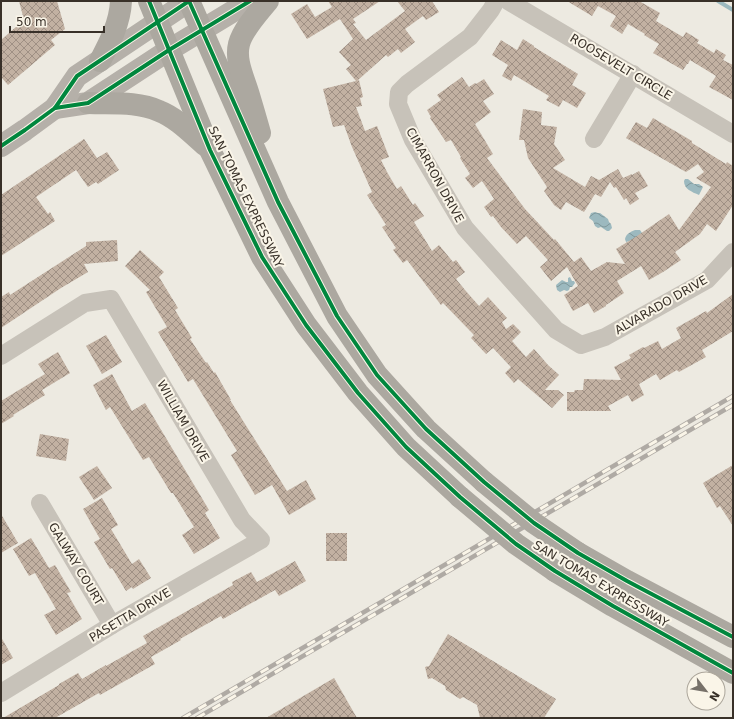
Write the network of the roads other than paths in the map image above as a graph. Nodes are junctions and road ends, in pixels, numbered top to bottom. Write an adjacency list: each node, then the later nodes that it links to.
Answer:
1 (121, 1): 11 (highway)
2 (149, 1): 8 (highway, SAN TOMAS EXPRESSWAY)
3 (189, 1): 8 (main road); 9 (highway, SAN TOMAS EXPRESSWAY)
4 (250, 1): 9 (main road)
5 (268, 1): 19 (highway)
6 (496, 1): 21 (street, CIMARRON DRIVE)
7 (508, 1): 12 (street, ROOSEVELT CIRCLE)
8 (158, 22): 10 (highway, SAN TOMAS EXPRESSWAY); 11 (main road)
9 (202, 30): 10 (main road); 19 (highway, SAN TOMAS EXPRESSWAY)
10 (169, 50): 13 (main road); 18 (highway, SAN TOMAS EXPRESSWAY)
11 (100, 61): 14 (main road)
12 (632, 74): 15 (street, ROOSEVELT CIRCLE); 16 (street)
13 (88, 103): 14 (main road); 18 (highway)
14 (55, 108): 17 (main road)
15 (733, 134)
16 (594, 138)
17 (1, 146)
18 (210, 150): 27 (highway, SAN TOMAS EXPRESSWAY, bridge)
19 (278, 202): 26 (highway, SAN TOMAS EXPRESSWAY, bridge)
20 (733, 252): 21 (street, ALVARADO DRIVE)
21 (581, 345)
22 (1, 356): 24 (street, WILLIAM DRIVE)
23 (40, 504): 25 (street, GALWAY COURT)
24 (261, 540): 25 (street, PASETTA DRIVE)
25 (112, 625): 28 (street, PASETTA DRIVE)
26 (733, 637)
27 (733, 673)
28 (1, 693)

